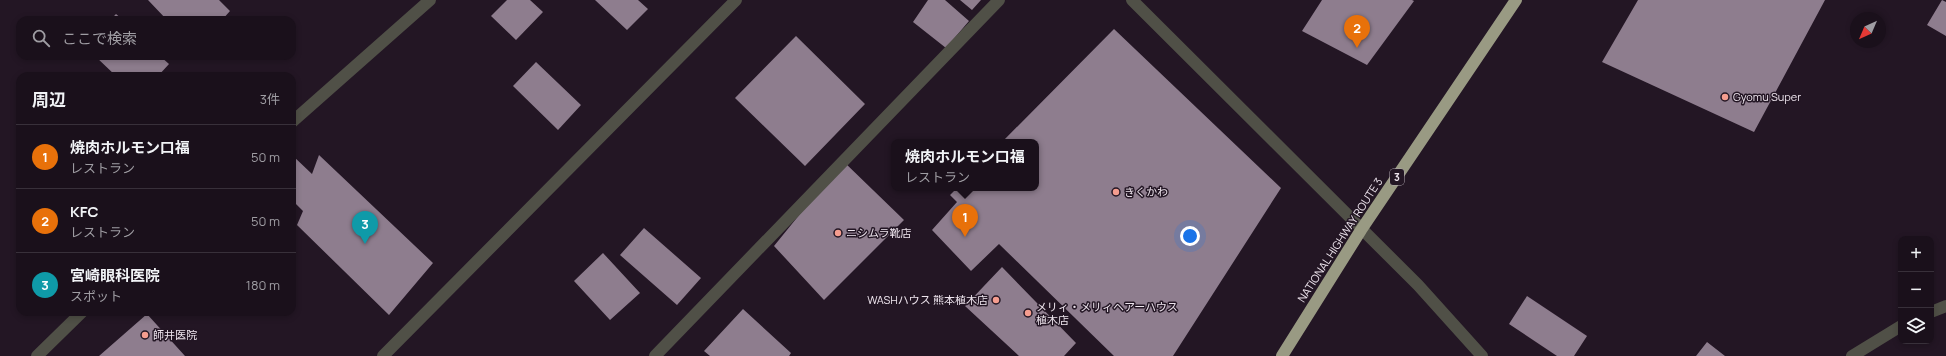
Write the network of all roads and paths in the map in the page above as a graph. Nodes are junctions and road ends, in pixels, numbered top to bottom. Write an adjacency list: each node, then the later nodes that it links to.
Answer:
1 (430, 0): 6 (street)
2 (736, 0): 13 (street)
3 (999, 0): 14 (street)
4 (1132, 0): 7 (street)
5 (1516, 0): 7 (highway, NATIONAL HIGHWAY ROUTE 3 / 3)
6 (296, 118)
7 (1361, 230): 15 (highway, NATIONAL HIGHWAY ROUTE 3 / 3); 16 (street)
8 (1946, 306): 9 (street)
9 (1934, 311)
10 (78, 316): 12 (street)
11 (1898, 328): 17 (street)
12 (37, 356)
13 (383, 356)
14 (655, 356)
15 (1282, 356)
16 (1482, 356)
17 (1852, 356)

